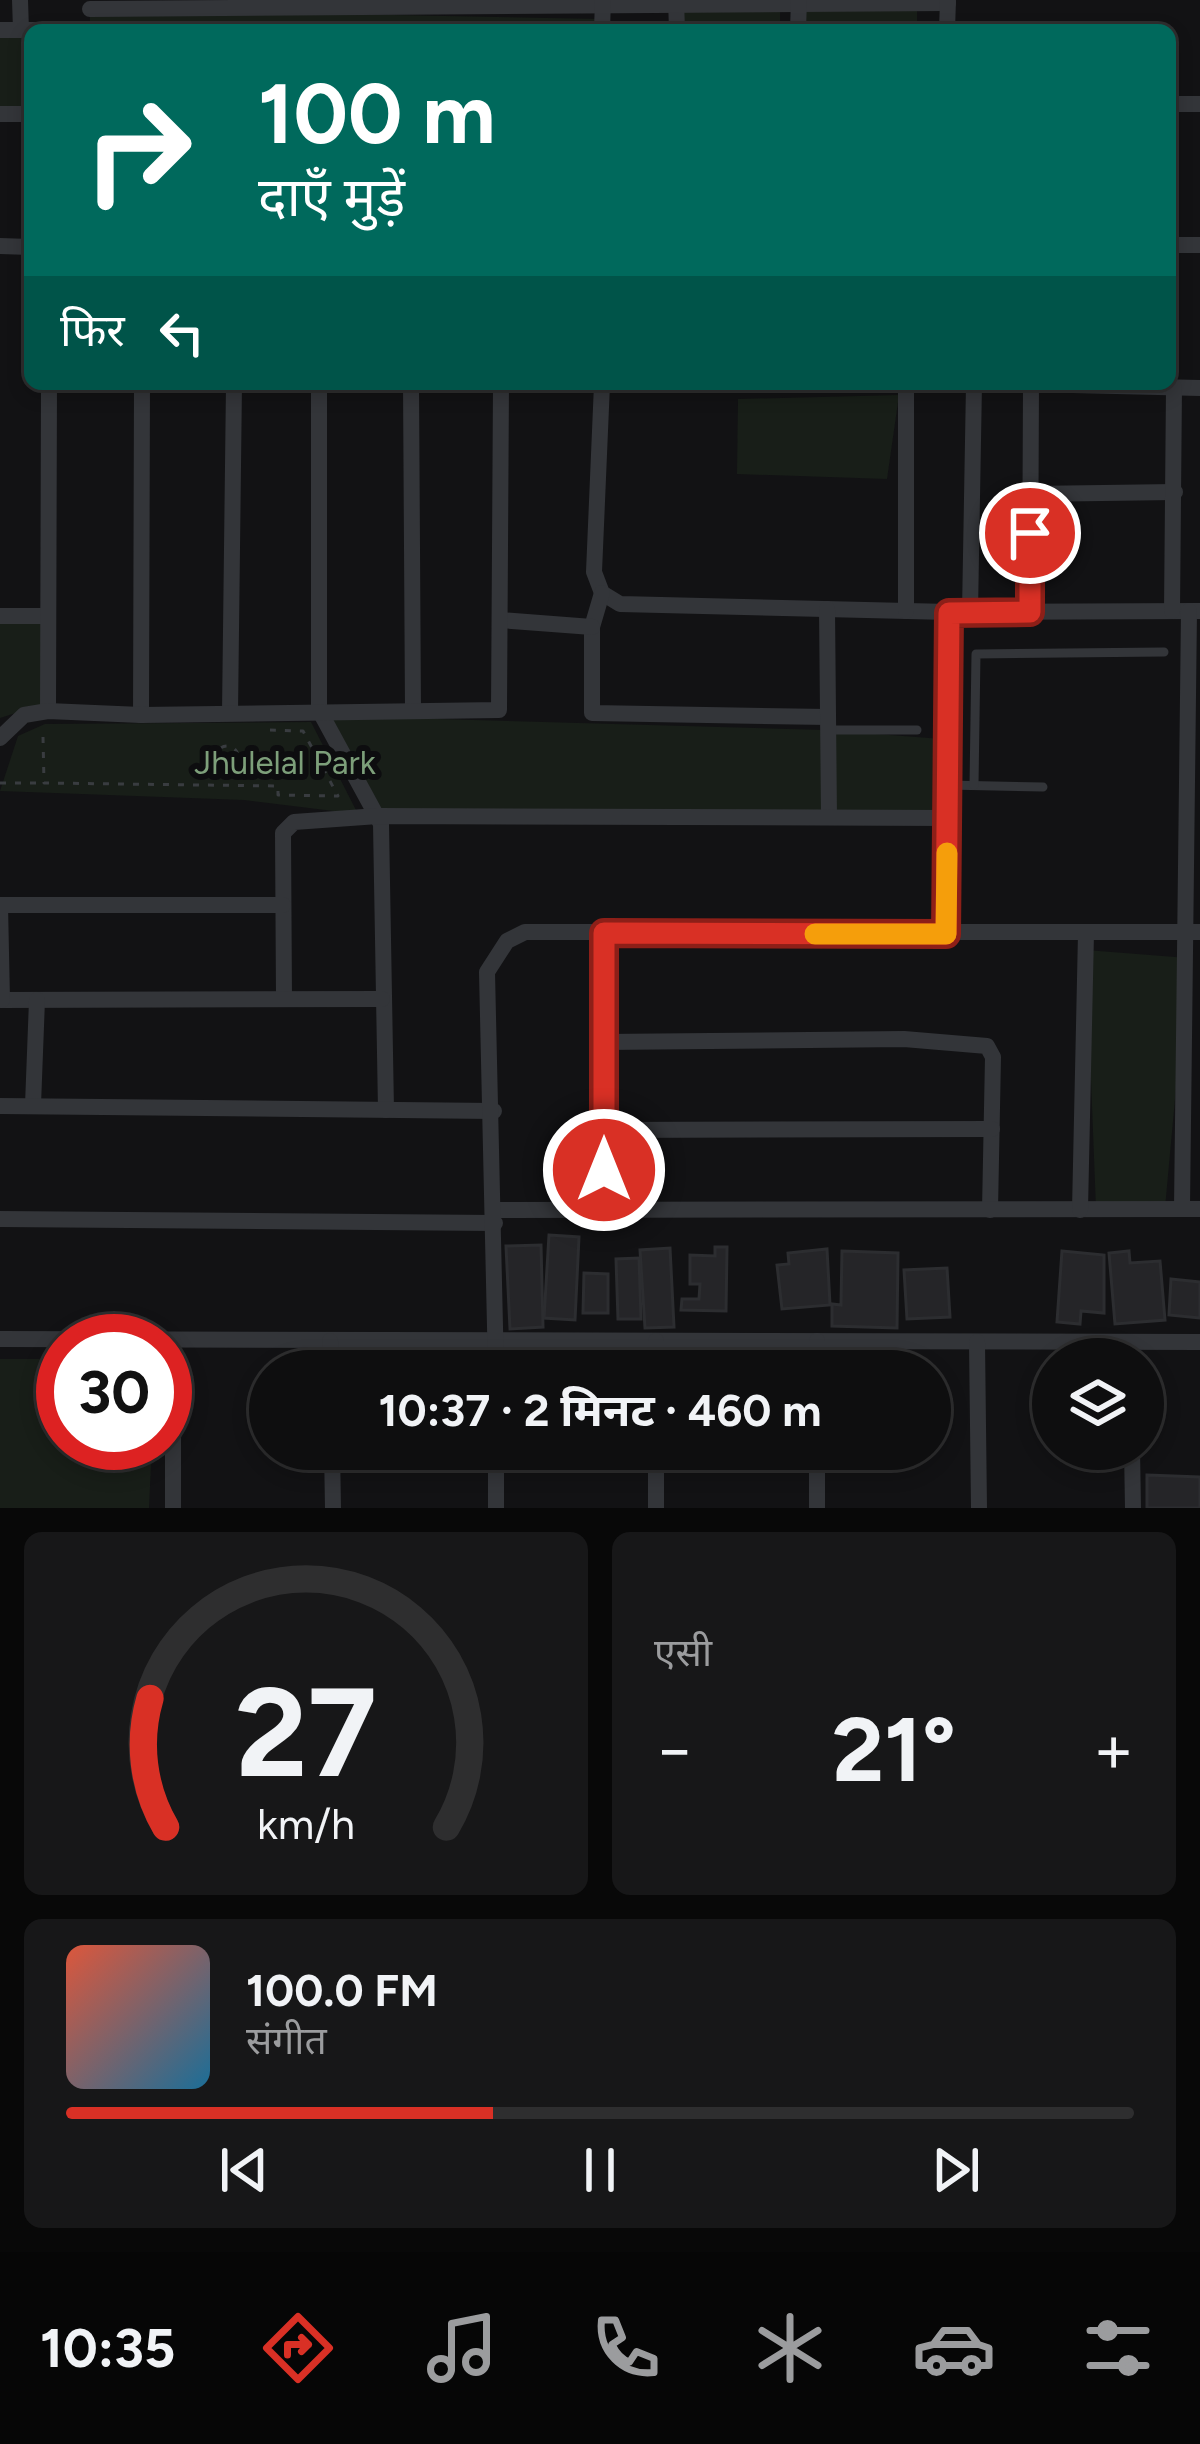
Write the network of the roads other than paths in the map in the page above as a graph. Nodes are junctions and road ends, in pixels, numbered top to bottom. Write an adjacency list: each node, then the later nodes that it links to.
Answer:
1 (20, 0): 10 (street)
2 (799, 1): 3 (street); 6 (street)
3 (868, 1): 7 (street)
4 (602, 2): 5 (street); 8 (street)
5 (676, 2): 6 (street)
6 (738, 2)
7 (948, 2)
8 (90, 4)
9 (0, 30): 10 (street)
10 (21, 30)
11 (49, 390): 32 (street)
12 (142, 390): 40 (street)
13 (234, 390): 39 (street)
14 (319, 390): 36 (street)
15 (411, 390): 38 (street)
16 (500, 390): 33 (street)
17 (602, 390): 24 (street)
18 (906, 390): 26 (street)
19 (974, 390): 28 (street)
20 (1030, 390): 23 (street)
21 (1174, 390): 22 (street)
22 (1174, 492): 23 (street); 27 (street)
23 (1030, 494): 29 (street)
24 (602, 592): 25 (street); 34 (street)
25 (827, 609): 26 (street); 42 (street)
26 (907, 611): 30 (street)
27 (1187, 611): 29 (street); 41 (street)
28 (970, 612): 29 (street); 30 (street)
29 (1030, 612)
30 (949, 613): 45 (street)
31 (0, 616): 32 (street)
32 (48, 616): 37 (street)
33 (500, 620): 34 (street); 38 (street)
34 (592, 627): 42 (street)
35 (1164, 652): 46 (lane)
36 (319, 710): 38 (street); 39 (street); 48 (street)
37 (48, 711): 40 (street); 43 (street)
38 (413, 711)
39 (230, 713): 40 (street)
40 (141, 715)
41 (1195, 715): 51 (street)
42 (828, 724): 44 (lane); 49 (street)
43 (3, 729)
44 (917, 730)
45 (947, 785): 46 (lane); 50 (street)
46 (974, 785): 47 (lane)
47 (1043, 787)
48 (378, 816): 49 (street); 52 (street); 58 (street)
49 (829, 818): 50 (street)
50 (947, 818): 55 (street)
51 (1195, 820): 53 (street)
52 (284, 904): 57 (street); 59 (street)
53 (1194, 932): 56 (street); 68 (street)
54 (604, 933): 55 (street); 61 (street); 65 (street)
55 (946, 934): 56 (street)
56 (1086, 934): 71 (street)
57 (284, 999): 58 (street); 60 (street)
58 (382, 999): 64 (street)
59 (1, 1000): 60 (street)
60 (37, 1000): 62 (street)
61 (604, 1042): 66 (street); 67 (street)
62 (33, 1105): 63 (street); 64 (street)
63 (0, 1106)
64 (386, 1110): 65 (street)
65 (494, 1111): 72 (street)
66 (992, 1129): 67 (street); 70 (street)
67 (604, 1130): 69 (street)
68 (1191, 1209): 71 (street)
69 (603, 1210): 70 (street); 72 (street)
70 (990, 1210): 71 (street)
71 (1081, 1210)
72 (495, 1216): 73 (street); 77 (street)
73 (0, 1220)
74 (0, 1339): 75 (street)
75 (36, 1339)
76 (192, 1340): 78 (street)
77 (496, 1340): 78 (street); 79 (street); 86 (street)
78 (331, 1341): 85 (street)
79 (656, 1341): 80 (street); 87 (street)
80 (817, 1341): 81 (street); 88 (street)
81 (977, 1342): 83 (street); 100 (street)
82 (1200, 1342): 84 (street)
83 (1032, 1345)
84 (1164, 1347)
85 (331, 1350)
86 (496, 1350)
87 (656, 1350)
88 (817, 1350)
89 (173, 1470): 95 (street)
90 (332, 1470): 96 (street)
91 (496, 1470): 97 (street)
92 (656, 1470): 98 (street)
93 (817, 1470): 99 (street)
94 (1132, 1470): 101 (street)
95 (173, 1508)
96 (333, 1508)
97 (496, 1508)
98 (656, 1508)
99 (818, 1508)
100 (979, 1508)
101 (1133, 1508)

